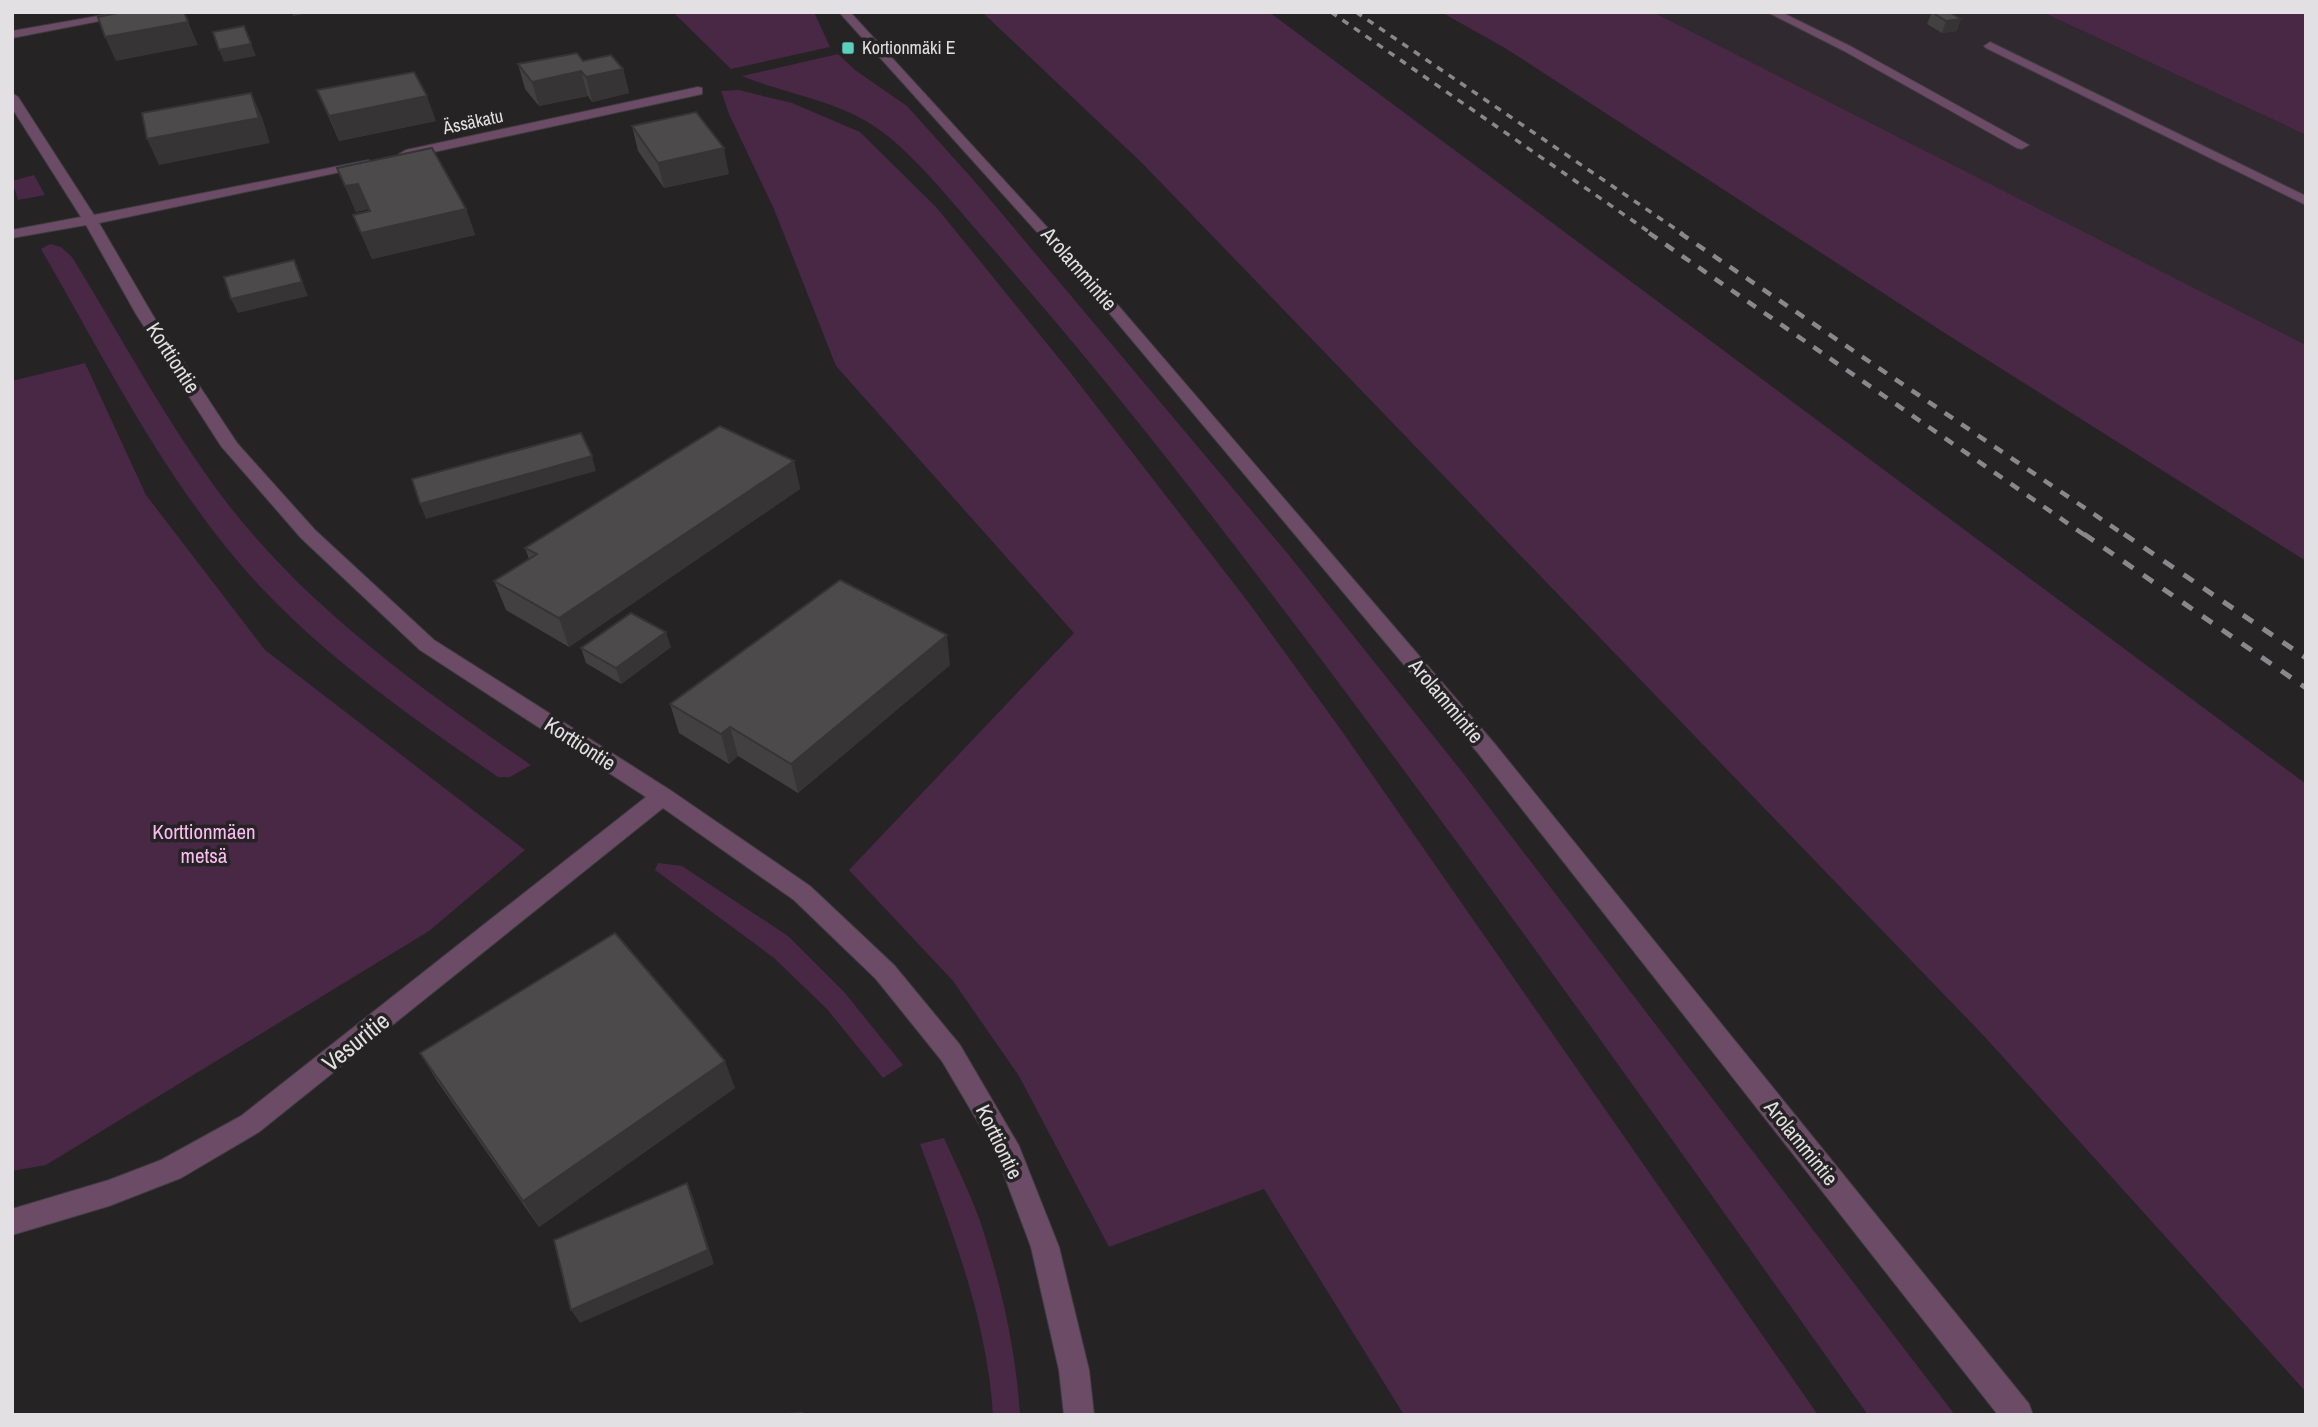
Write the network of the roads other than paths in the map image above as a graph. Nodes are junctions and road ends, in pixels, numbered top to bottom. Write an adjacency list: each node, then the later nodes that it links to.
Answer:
1 (141, 12): 4 (street)
2 (844, 12): 15 (street, Arolammintie)
3 (1772, 12): 8 (street)
4 (12, 35)
5 (1990, 46): 9 (street)
6 (698, 91): 10 (street, Ässäkatu)
7 (12, 97): 10 (street, Korttiontie)
8 (2022, 145)
9 (2306, 201)
10 (91, 221): 11 (street, Ässäkatu); 12 (street, Korttiontie)
11 (12, 234)
12 (662, 796): 13 (street, Vesuritie); 14 (street, Korttiontie)
13 (12, 1222)
14 (1079, 1415)
15 (2018, 1415)

